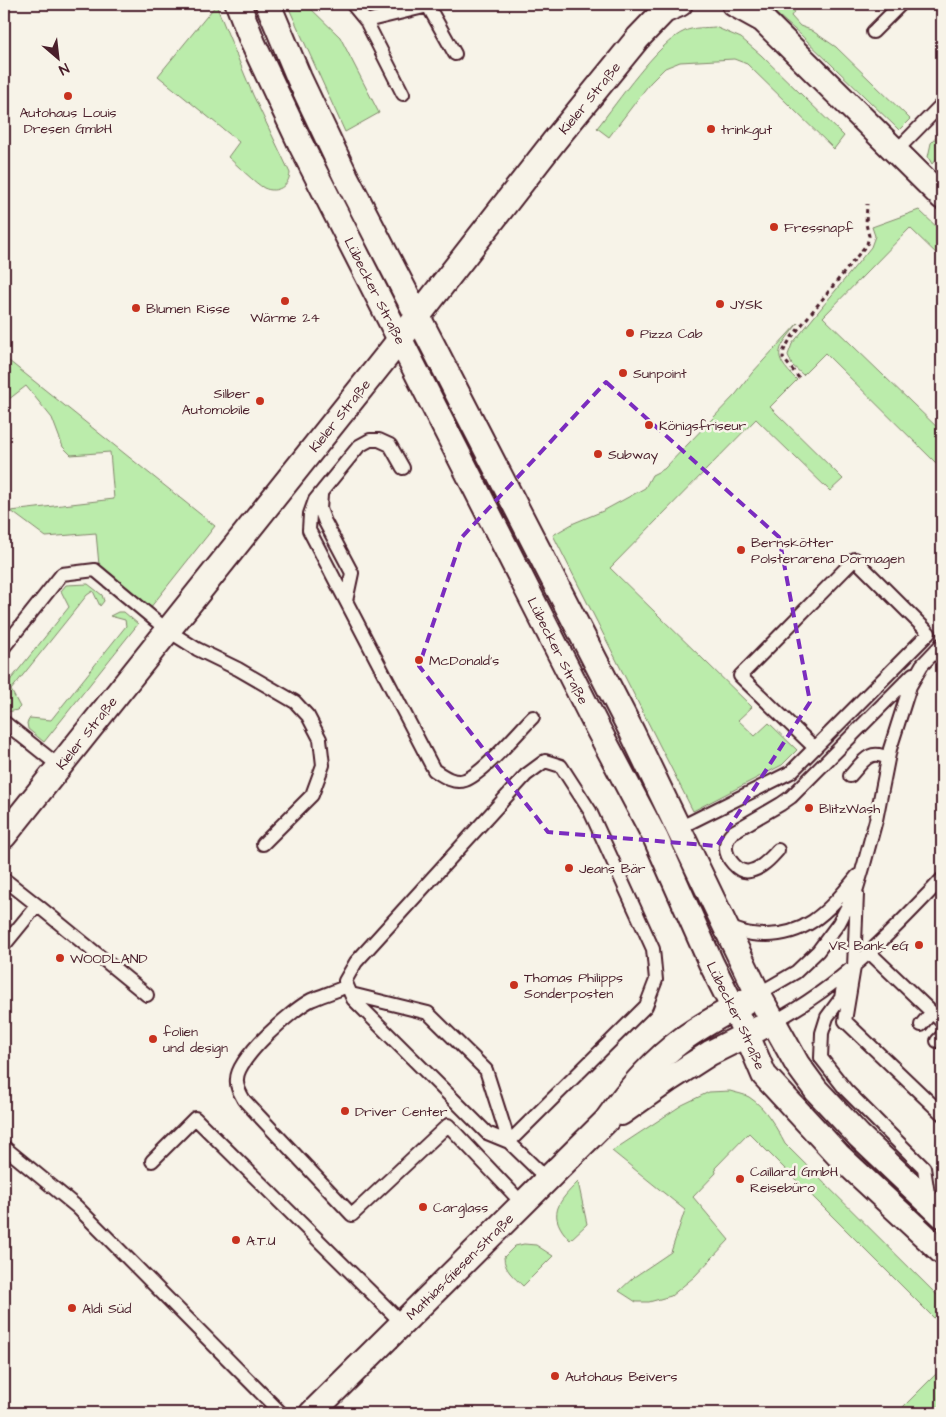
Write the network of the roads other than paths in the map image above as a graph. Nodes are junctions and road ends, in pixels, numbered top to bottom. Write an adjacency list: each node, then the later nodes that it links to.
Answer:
1 (238, 4): 15 (street, Lübecker Straße)
2 (268, 4): 14 (street, Lübecker Straße)
3 (352, 4): 7 (lane)
4 (680, 4): 14 (street, Kieler Straße)
5 (734, 4): 12 (street)
6 (901, 4): 8 (lane)
7 (366, 21): 9 (lane); 10 (lane)
8 (873, 32)
9 (455, 54)
10 (403, 94)
11 (942, 104): 12 (lane)
12 (896, 151): 13 (street)
13 (942, 197)
14 (418, 315): 15 (street, Kieler Straße); 29 (street, Lübecker Straße)
15 (400, 338): 19 (street, Kieler Straße); 31 (street, Lübecker Straße)
16 (403, 468): 17 (lane)
17 (321, 492): 18 (lane); 18 (lane)
18 (346, 601): 23 (lane)
19 (167, 630): 21 (lane); 27 (street, Kieler Straße); 32 (lane)
20 (942, 644): 22 (lane)
21 (4, 647)
22 (922, 665): 26 (lane); 33 (lane)
23 (534, 717)
24 (4, 722): 27 (lane)
25 (815, 748): 25 (lane); 29 (lane)
26 (888, 759): 28 (lane); 34 (lane)
27 (59, 766): 30 (street, Kieler Straße)
28 (850, 776)
29 (679, 828): 31 (lane); 39 (street, Lübecker Straße)
30 (4, 836)
31 (656, 839): 46 (street, Lübecker Straße)
32 (263, 844)
33 (778, 850)
34 (863, 868): 37 (lane); 39 (lane)
35 (4, 879): 38 (lane)
36 (942, 879): 41 (lane)
37 (857, 888): 42 (lane); 44 (lane)
38 (36, 905): 40 (lane); 45 (lane)
39 (726, 926): 44 (street, Lübecker Straße)
40 (6, 943)
41 (870, 953): 42 (lane); 47 (lane)
42 (850, 970): 48 (lane); 52 (lane); 59 (lane)
43 (349, 990): 54 (lane); 54 (lane); 54 (lane); 58 (lane)
44 (758, 994): 46 (street, Mathias-Giesen-Straße); 48 (street, Lübecker Straße)
45 (147, 995)
46 (732, 1009): 51 (street, Lübecker Straße); 53 (street, Mathias-Giesen-Straße)
47 (932, 1012): 49 (lane); 50 (lane)
48 (773, 1022): 51 (street, Mathias-Giesen-Straße); 59 (street, Lübecker Straße)
49 (942, 1022)
50 (921, 1025)
51 (747, 1035): 53 (street, Mathias-Giesen-Straße); 60 (street, Lübecker Straße)
52 (942, 1113)
53 (606, 1121): 57 (street, Mathias-Giesen-Straße)
54 (509, 1142): 57 (lane)
55 (4, 1147): 62 (lane)
56 (152, 1162): 61 (lane)
57 (546, 1178): 58 (street, Mathias-Giesen-Straße)
58 (522, 1203): 61 (street, Mathias-Giesen-Straße)
59 (936, 1209)
60 (942, 1252)
61 (402, 1323): 63 (street, Mathias-Giesen-Straße)
62 (281, 1413)
63 (313, 1413)

